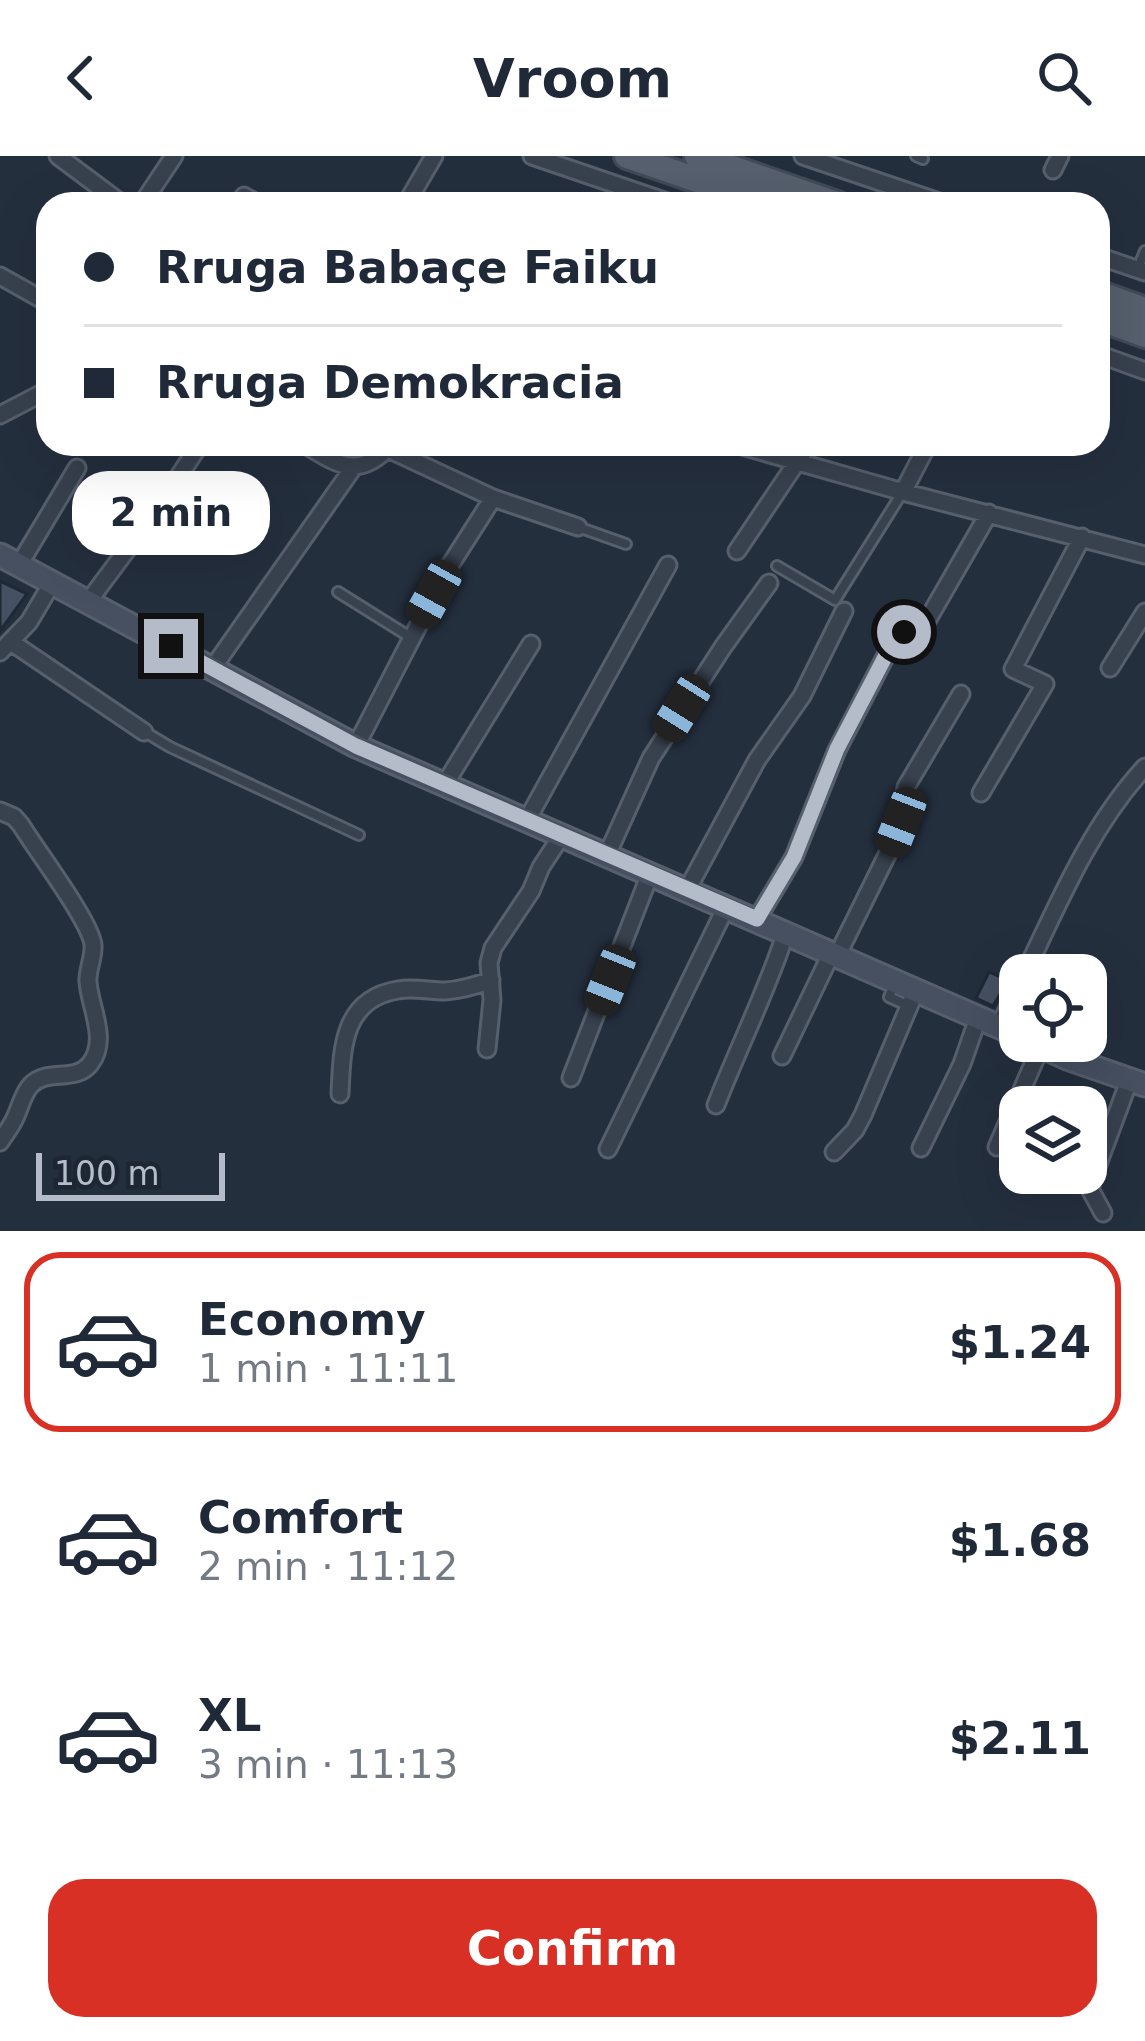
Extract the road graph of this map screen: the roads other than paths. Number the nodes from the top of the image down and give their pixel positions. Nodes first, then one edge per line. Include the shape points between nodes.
1 (58, 156) edge
2 (174, 156) edge
3 (434, 156) edge
4 (532, 156) edge
5 (627, 156) edge
6 (698, 156) edge
7 (803, 156) edge
8 (840, 162) edge
9 (106, 192) edge
10 (150, 192) edge
11 (413, 192) edge
12 (638, 192) edge
13 (731, 192) edge
14 (803, 192) edge
15 (915, 192) edge
16 (1145, 251) edge
17 (1110, 260) edge
18 (1141, 271) edge
19 (0, 276) edge
20 (36, 296) edge
21 (1110, 297) edge
22 (1145, 310) edge
23 (1110, 322) edge
24 (1145, 335) edge
25 (1110, 358) edge
26 (1145, 370) edge
27 (36, 396) edge
28 (0, 415) edge
29 (192, 456) edge
30 (327, 456) edge
31 (379, 456) edge
32 (408, 456) edge
33 (776, 456) edge
34 (801, 456) edge
35 (922, 456) edge
36 (797, 462) junction
37 (77, 468) dead end
38 (353, 468) junction
39 (903, 492) junction
40 (493, 498) junction
41 (989, 513) junction
42 (578, 527) joint
43 (1082, 537) junction
44 (626, 544) dead end
45 (737, 551) dead end
46 (1145, 555) edge
47 (9, 560) edge
48 (668, 565) dead end
49 (777, 566) dead end
50 (769, 583) dead end
51 (52, 584) junction
52 (338, 592) dead end
53 (88, 602) junction
54 (844, 611) dead end
55 (1145, 612) edge
56 (410, 638) junction
57 (531, 644) dead end
58 (5, 647) edge
59 (1110, 668) dead end
60 (212, 669) junction
61 (961, 694) dead end
62 (144, 732) joint
63 (356, 746) junction
64 (1145, 767) edge
65 (446, 784) junction
66 (981, 793) dead end
67 (0, 811) edge
68 (527, 820) junction
69 (562, 835) junction
70 (359, 836) dead end
71 (607, 855) junction
72 (650, 874) junction
73 (687, 890) junction
74 (726, 907) junction
75 (757, 919) junction
76 (786, 932) junction
77 (835, 953) junction
78 (1034, 954) edge
79 (490, 980) junction
80 (907, 992) junction
81 (999, 1028) edge
82 (999, 1043) edge
83 (487, 1048) dead end
84 (782, 1055) dead end
85 (1010, 1062) edge
86 (1084, 1062) edge
87 (571, 1078) dead end
88 (1137, 1083) edge
89 (340, 1094) dead end
90 (716, 1105) dead end
91 (0, 1142) edge
92 (997, 1147) dead end
93 (921, 1148) dead end
94 (608, 1149) dead end
95 (834, 1152) dead end
96 (1103, 1214) dead end

1 - 9 street
2 - 10 street
3 - 11 street
4 - 12 street
5 - 13 main road
6 - 14 main road
7 - 8 street
8 - 15 street
16 - 18 lane
17 - 18 street
19 - 20 street
21 - 22 main road
23 - 24 main road
25 - 26 street
27 - 28 street
29 - 53 street
30 - 38 street
31 - 38 street
32 - 40 street
33 - 36 street
34 - 36 street
35 - 39 street
36 - 39 street
36 - 45 street
37 - 47 street
38 - 60 street
39 - 41 street
39 - 49 lane via 835,600
40 - 42 street
40 - 56 street
41 - 43 street
41 - 75 street via 924,626 896,636
42 - 44 lane
43 - 46 street
43 - 66 street via 1012,669 1045,684
47 - 51 main road
48 - 68 street
50 - 71 street via 651,758
51 - 53 main road
51 - 58 street
52 - 56 lane
53 - 60 main road
54 - 73 street
55 - 59 street
56 - 63 street
57 - 65 street
58 - 62 street
60 - 63 main road
61 - 77 street via 906,787 889,853
62 - 70 lane
63 - 65 main road
64 - 78 street via 1083,857
65 - 68 main road
67 - 91 street via 21,825 88,929 98,1031 90,1064 82,1073 33,1082
68 - 69 main road
69 - 71 main road
69 - 79 street via 493,948
71 - 72 main road
72 - 73 main road
72 - 87 street
73 - 74 main road
74 - 75 main road
74 - 94 street
75 - 76 main road
76 - 77 main road
76 - 90 street
77 - 80 main road
77 - 84 street
79 - 83 street
79 - 89 street via 450,991 401,988 365,1004 345,1034
80 - 81 main road
80 - 95 street via 863,1115
82 - 93 street via 962,1064
85 - 92 street
86 - 88 main road
88 - 96 street via 1091,1183

